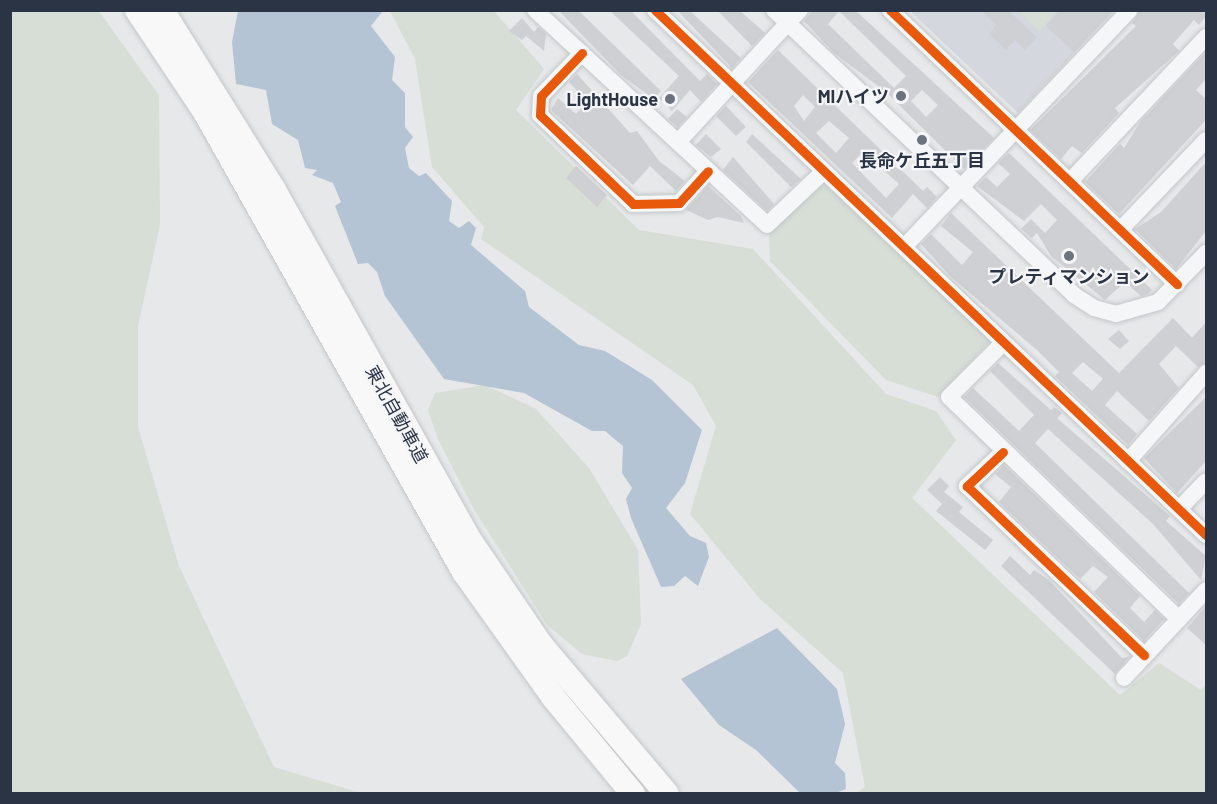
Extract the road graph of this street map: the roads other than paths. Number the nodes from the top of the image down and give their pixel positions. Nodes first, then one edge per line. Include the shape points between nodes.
1 (137, 10) edge
2 (162, 10) edge
3 (535, 10) edge
4 (655, 10) edge
5 (774, 10) edge
6 (800, 10) edge
7 (890, 10) edge
8 (1130, 10) edge
9 (788, 24) junction
10 (1206, 37) edge
11 (582, 54) junction
12 (733, 84) junction
13 (1014, 133) junction
14 (1206, 140) edge
15 (678, 142) junction
16 (708, 171) junction
17 (823, 172) junction
18 (1071, 180) junction
19 (958, 187) junction
20 (1121, 229) junction
21 (904, 247) junction
22 (1206, 253) edge
23 (1177, 284) junction
24 (1003, 344) junction
25 (1206, 373) edge
26 (1003, 452) junction
27 (1128, 461) junction
28 (1206, 481) edge
29 (1180, 508) junction
30 (1206, 535) edge
31 (1206, 590) edge
32 (1179, 619) junction
33 (1144, 655) junction
34 (1124, 678) dead end
35 (633, 794) edge
36 (668, 794) edge

1 - 35 highway, 東北自動車道 via 205,112 464,572 553,697
2 - 36 highway, 東北自動車道 via 262,171 471,542 541,645
3 - 11 street
4 - 12 street
5 - 9 street
6 - 9 street
7 - 13 street
8 - 13 street
9 - 12 street
9 - 19 street
10 - 18 street
11 - 15 street
11 - 16 street via 541,96 540,115 633,204 679,203
12 - 15 street
12 - 17 street
13 - 18 street
13 - 19 street
14 - 20 street
15 - 16 street
16 - 17 street via 767,225
17 - 21 street
18 - 20 street
19 - 21 street
19 - 23 street via 1094,308 1116,314 1137,311 1158,302
20 - 23 street
21 - 24 street
22 - 23 street
24 - 26 street via 949,397
24 - 27 street
25 - 27 street
26 - 32 street
26 - 33 street via 967,486
27 - 29 street
28 - 29 street
29 - 30 street
31 - 32 street
32 - 33 street
33 - 34 street

